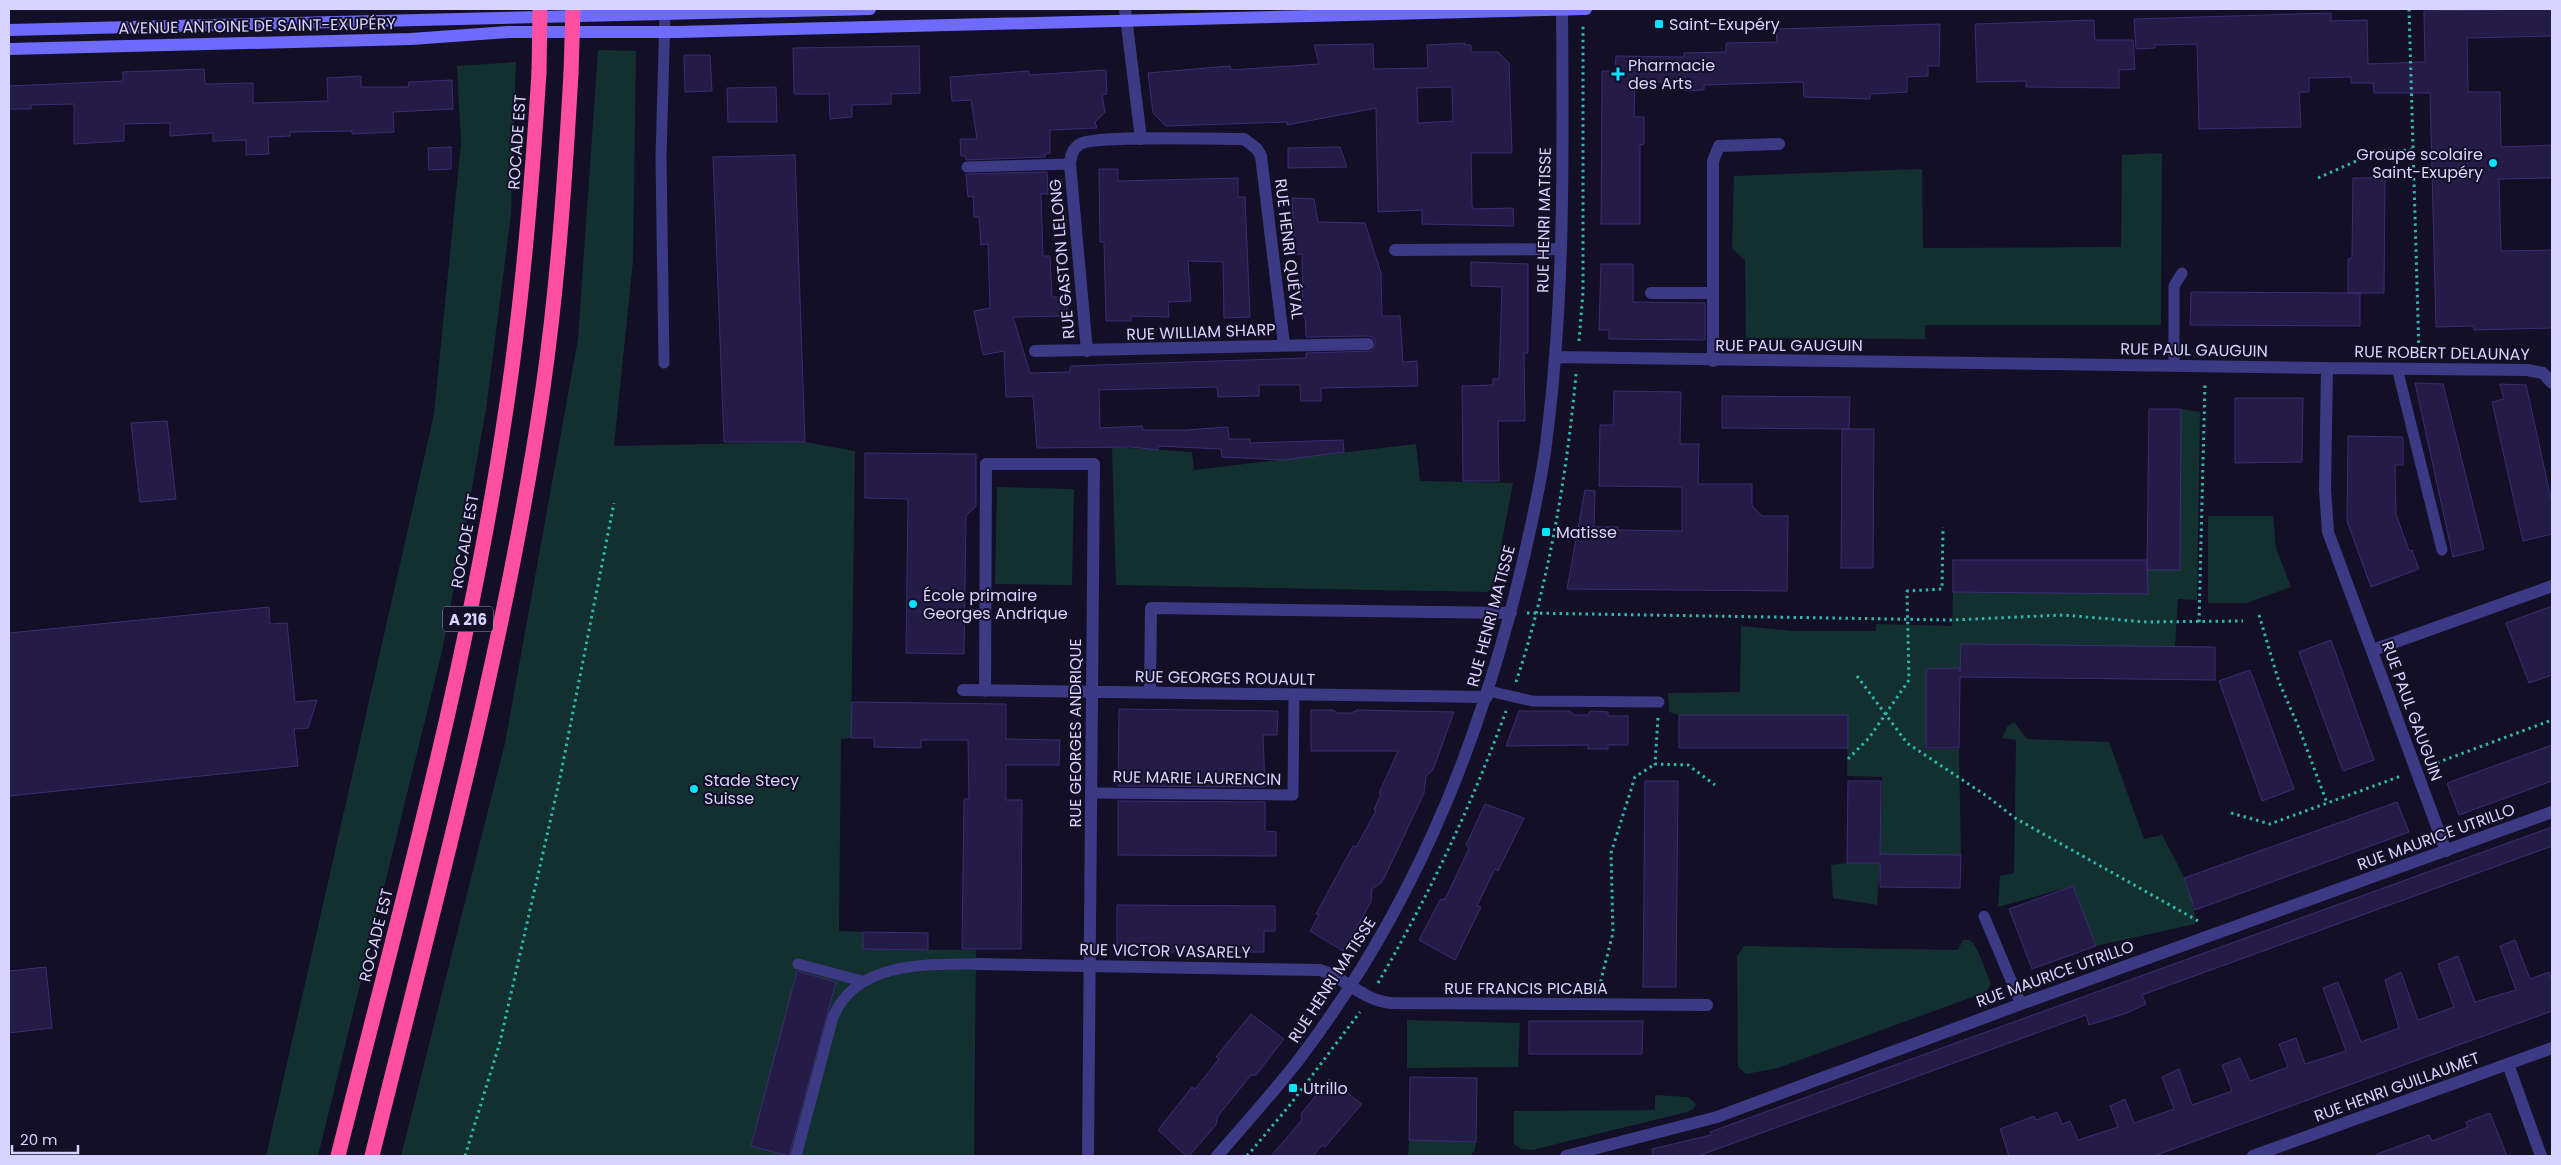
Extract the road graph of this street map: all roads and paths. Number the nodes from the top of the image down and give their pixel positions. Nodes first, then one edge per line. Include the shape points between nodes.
1 (540, 9) edge
2 (573, 9) edge
3 (870, 9) edge
4 (1562, 9) edge
5 (1586, 9) edge
6 (2409, 9) edge
7 (1382, 11) edge
8 (665, 14) junction
9 (1126, 15) edge
10 (9, 30) edge
11 (664, 31) junction
12 (9, 48) edge
13 (1141, 139) junction
14 (1779, 144) dead end
15 (2413, 150) junction
16 (1070, 164) junction
17 (967, 167) dead end
18 (2318, 178) dead end
19 (1561, 249) junction
20 (1395, 250) dead end
21 (2182, 273) dead end
22 (1651, 293) dead end
23 (1713, 293) junction
24 (1368, 344) dead end
25 (1284, 345) junction
26 (1035, 351) dead end
27 (1088, 352) junction
28 (1556, 357) junction
29 (1713, 361) junction
30 (664, 363) dead end
31 (2174, 366) junction
32 (2205, 367) junction
33 (2327, 368) junction
34 (2397, 368) junction
35 (2420, 368) junction
36 (2552, 383) edge
37 (614, 503) dead end
38 (1943, 527) dead end
39 (2442, 550) dead end
40 (2552, 586) edge
41 (1511, 612) junction
42 (2259, 615) dead end
43 (1908, 620) junction
44 (2243, 621) dead end
45 (2199, 622) junction
46 (2373, 650) junction
47 (1858, 676) dead end
48 (963, 690) dead end
49 (985, 691) junction
50 (1091, 692) junction
51 (1150, 693) junction
52 (1488, 694) junction
53 (1294, 695) junction
54 (1658, 702) joint
55 (1886, 714) junction
56 (2552, 720) edge
57 (1848, 759) dead end
58 (1655, 764) junction
59 (2416, 770) junction
60 (1715, 785) dead end
61 (1091, 793) junction
62 (2327, 803) junction
63 (2552, 812) edge
64 (2231, 813) dead end
65 (2446, 851) junction
66 (1984, 916) dead end
67 (2214, 935) junction
68 (798, 964) dead end
69 (976, 964) joint
70 (1090, 967) junction
71 (862, 981) junction
72 (1350, 986) junction
73 (1595, 1004) junction
74 (2021, 1004) junction
75 (1706, 1005) dead end
76 (2552, 1048) edge
77 (2508, 1064) junction
78 (2262, 1155) edge
79 (338, 1156) edge
80 (372, 1156) edge
81 (465, 1156) edge
82 (796, 1156) edge
83 (1088, 1156) edge
84 (1217, 1156) edge
85 (1566, 1156) edge
86 (2541, 1156) edge

1 - 79 highway, ROCADE EST / A 216, bridge via 531,191 519,313 485,532 420,833
2 - 80 highway, A 216, bridge via 563,208 542,394 521,518 497,644 463,792
3 - 8 main road, AVENUE ANTOINE DE SAINT-EXUPÉRY
4 - 5 main road, AVENUE ANTOINE DE SAINT-EXUPÉRY
4 - 7 main road, AVENUE ANTOINE DE SAINT-EXUPÉRY
4 - 19 street, RUE HENRI MATISSE
6 - 15 path
7 - 9 main road, AVENUE ANTOINE DE SAINT-EXUPÉRY
8 - 10 main road, AVENUE ANTOINE DE SAINT-EXUPÉRY
8 - 11 lane
9 - 11 main road, AVENUE ANTOINE DE SAINT-EXUPÉRY
9 - 13 street
11 - 12 main road, AVENUE ANTOINE DE SAINT-EXUPÉRY via 508,32 411,39
11 - 30 lane via 661,158
13 - 16 street via 1082,143 1074,149
13 - 25 street, RUE HENRI QUÉVAL via 1244,139 1258,148
14 - 23 street via 1720,146 1713,160
15 - 18 path via 2379,151
15 - 35 path
16 - 17 lane
16 - 27 street, RUE GASTON LELONG
19 - 20 street
19 - 28 street, RUE HENRI MATISSE
21 - 31 lane via 2174,286
22 - 23 street
23 - 29 street
24 - 25 street, RUE WILLIAM SHARP
25 - 27 street, RUE WILLIAM SHARP
26 - 27 street, RUE WILLIAM SHARP
28 - 29 street, RUE PAUL GAUGUIN
28 - 41 street, RUE HENRI MATISSE via 1541,476
29 - 31 street, RUE PAUL GAUGUIN
31 - 32 street, RUE PAUL GAUGUIN
32 - 33 street, RUE PAUL GAUGUIN
32 - 45 path
33 - 34 street, RUE ROBERT DELAUNAY
33 - 46 street, RUE PAUL GAUGUIN via 2327,524
34 - 35 street, RUE ROBERT DELAUNAY
34 - 39 lane
35 - 36 street, RUE ROBERT DELAUNAY via 2527,370 2543,373
37 - 81 path via 560,778 500,1042
38 - 43 path via 1942,589 1907,591
40 - 46 street
41 - 43 path
41 - 51 street via 1151,608
41 - 52 street, RUE HENRI MATISSE
42 - 62 path via 2279,682
43 - 45 path via 2085,615 2126,621
43 - 55 path via 1909,680
44 - 45 path
46 - 59 street, RUE PAUL GAUGUIN
47 - 55 path
48 - 49 street, RUE GEORGES ROUAULT
49 - 50 street, RUE GEORGES ROUAULT
49 - 50 street, RUE GEORGES ANDRIQUE via 986,464 1094,464
50 - 51 street, RUE GEORGES ROUAULT
50 - 61 street, RUE GEORGES ANDRIQUE
51 - 53 street, RUE GEORGES ROUAULT
52 - 53 street, RUE GEORGES ROUAULT
52 - 54 lane via 1532,701
52 - 72 street, RUE HENRI MATISSE via 1459,773 1413,876
53 - 61 lane, RUE MARIE LAURENCIN via 1293,795
54 - 58 path
55 - 57 path
55 - 67 path via 1907,743 2014,818 2195,917
56 - 59 path
58 - 60 path via 1688,765
58 - 73 path via 1635,777 1611,853 1612,933
59 - 62 path
59 - 65 street, RUE PAUL GAUGUIN
61 - 70 street, RUE GEORGES ANDRIQUE
62 - 64 path via 2270,824
63 - 65 street, RUE MAURICE UTRILLO
65 - 67 street, RUE MAURICE UTRILLO
66 - 74 lane
67 - 74 street, RUE MAURICE UTRILLO
68 - 71 lane
69 - 70 street, RUE VICTOR VASARELY
69 - 71 lane via 904,968
70 - 72 street, RUE VICTOR VASARELY via 1310,969 1329,972
70 - 83 street, RUE GEORGES ANDRIQUE
71 - 82 lane via 844,996 833,1017
72 - 73 street, RUE FRANCIS PICABIA via 1384,1003
72 - 84 street, RUE HENRI MATISSE via 1299,1060
73 - 75 street, RUE FRANCIS PICABIA
74 - 85 street, RUE MAURICE UTRILLO via 1717,1117
76 - 77 street, RUE HENRI GUILLAUMET
77 - 78 street, RUE HENRI GUILLAUMET
77 - 86 street

